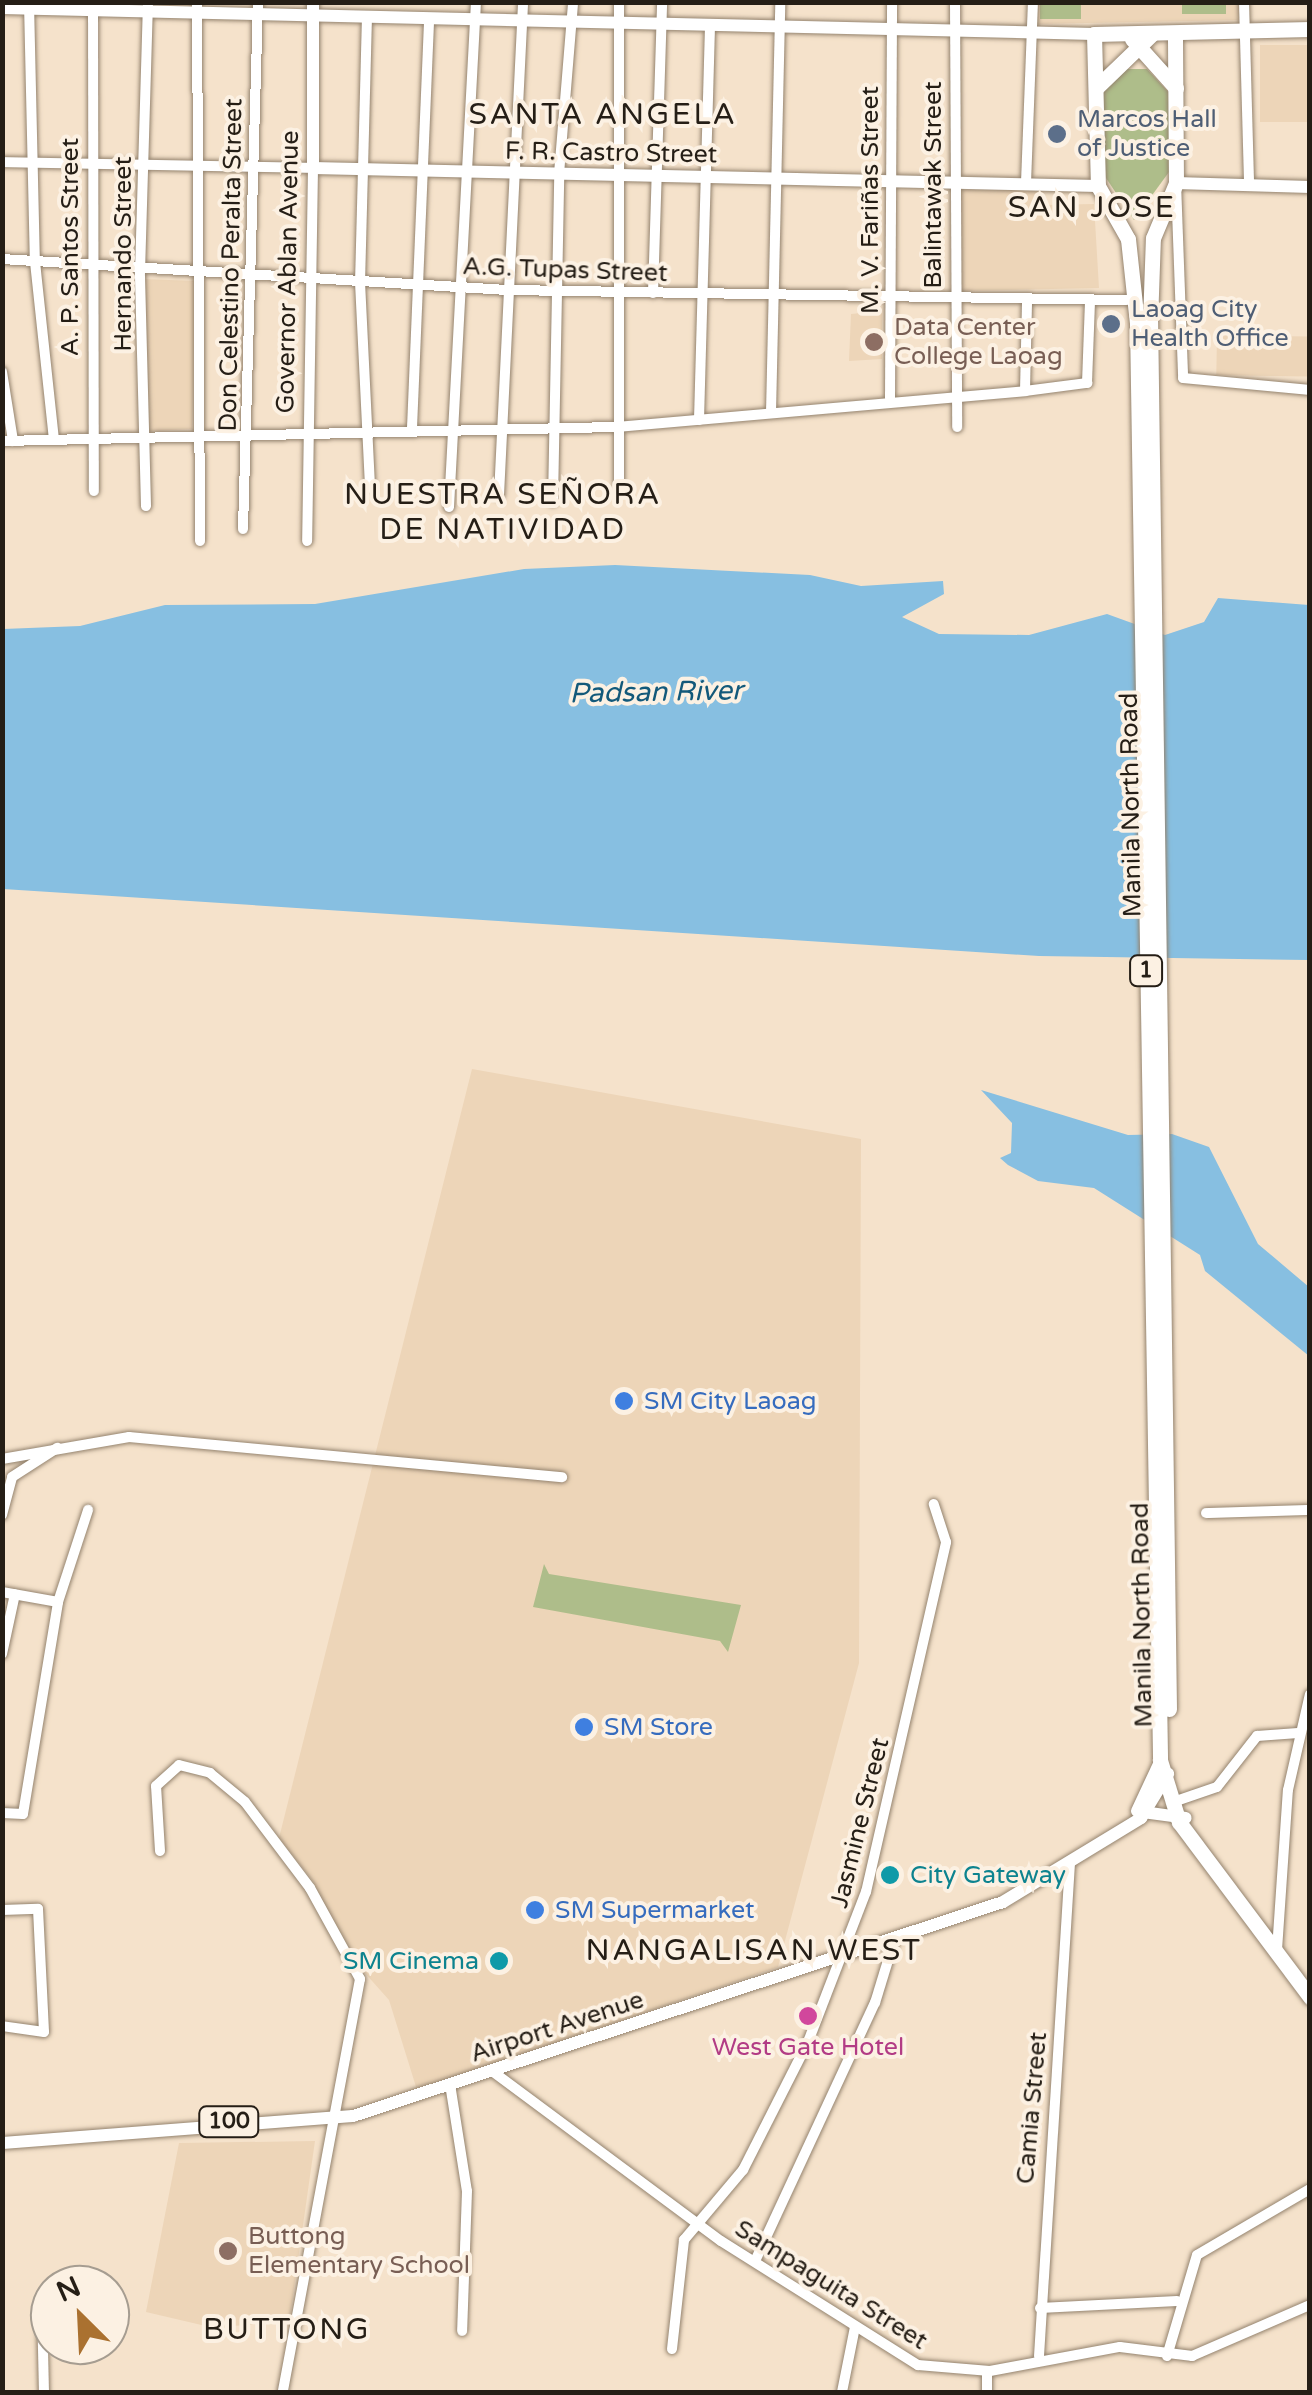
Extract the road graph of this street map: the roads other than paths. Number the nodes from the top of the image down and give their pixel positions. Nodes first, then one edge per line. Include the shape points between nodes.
1 (476, 2) edge
2 (523, 2) edge
3 (573, 2) edge
4 (619, 2) edge
5 (662, 2) edge
6 (780, 2) edge
7 (892, 2) edge
8 (956, 2) edge
9 (1033, 2) edge
10 (1244, 2) edge
11 (29, 5) edge
12 (94, 6) edge
13 (149, 6) edge
14 (197, 6) edge
15 (2, 8) edge
16 (258, 8) edge
17 (312, 8) edge
18 (394, 10) edge
19 (367, 16) junction
20 (429, 18) junction
21 (472, 20) junction
22 (522, 21) junction
23 (571, 24) junction
24 (619, 26) junction
25 (659, 27) junction
26 (710, 28) junction
27 (1310, 30) edge
28 (780, 31) junction
29 (1245, 31) junction
30 (890, 32) junction
31 (954, 32) junction
32 (1174, 33) junction
33 (1034, 34) junction
34 (1094, 34) junction
35 (1131, 39) junction
36 (1096, 88) junction
37 (1176, 88) junction
38 (2, 162) edge
39 (31, 162) junction
40 (88, 162) junction
41 (142, 165) junction
42 (199, 166) junction
43 (252, 167) junction
44 (313, 168) junction
45 (360, 168) junction
46 (422, 170) junction
47 (463, 171) junction
48 (514, 173) junction
49 (559, 174) junction
50 (619, 176) junction
51 (657, 176) junction
52 (705, 178) junction
53 (777, 178) junction
54 (890, 180) junction
55 (952, 181) junction
56 (1026, 183) junction
57 (1176, 183) junction
58 (1248, 185) junction
59 (1098, 186) junction
60 (1310, 187) edge
61 (2, 259) edge
62 (35, 262) junction
63 (88, 266) junction
64 (140, 272) junction
65 (198, 276) junction
66 (252, 279) junction
67 (312, 281) junction
68 (360, 282) junction
69 (417, 284) junction
70 (455, 286) junction
71 (508, 290) junction
72 (555, 290) junction
73 (617, 293) junction
74 (653, 294) junction
75 (702, 295) junction
76 (774, 298) junction
77 (952, 300) junction
78 (1127, 300) dead end
79 (1153, 300) dead end
80 (1175, 300) junction
81 (890, 301) junction
82 (1028, 301) junction
83 (1090, 301) junction
84 (2, 372) edge
85 (1310, 390) edge
86 (1025, 391) junction
87 (955, 393) junction
88 (1144, 394) junction
89 (890, 398) junction
90 (770, 413) junction
91 (699, 420) junction
92 (616, 427) junction
93 (412, 428) junction
94 (447, 428) junction
95 (957, 428) dead end
96 (308, 429) junction
97 (367, 429) junction
98 (502, 429) junction
99 (552, 429) junction
100 (247, 432) junction
101 (197, 434) junction
102 (146, 436) junction
103 (94, 438) junction
104 (54, 439) junction
105 (8, 441) edge
106 (370, 488) dead end
107 (619, 489) dead end
108 (94, 491) dead end
109 (498, 495) dead end
110 (554, 502) dead end
111 (146, 506) dead end
112 (449, 506) dead end
113 (243, 529) dead end
114 (200, 541) dead end
115 (308, 541) dead end
116 (66, 1442) junction
117 (2, 1459) edge
118 (562, 1477) dead end
119 (934, 1504) dead end
120 (88, 1510) dead end
121 (1310, 1510) edge
122 (1206, 1513) dead end
123 (2, 1515) edge
124 (8, 1593) edge
125 (58, 1602) junction
126 (2, 1654) edge
127 (1310, 1694) edge
128 (1298, 1733) junction
129 (1164, 1772) junction
130 (2, 1813) edge
131 (1141, 1814) junction
132 (1181, 1817) junction
133 (1097, 1846) junction
134 (160, 1851) dead end
135 (1070, 1864) junction
136 (2, 1910) edge
137 (894, 1941) junction
138 (845, 1956) junction
139 (1278, 1956) junction
140 (1309, 1995) edge
141 (2, 2026) edge
142 (492, 2072) junction
143 (450, 2084) junction
144 (331, 2121) junction
145 (2, 2143) edge
146 (1310, 2189) edge
147 (695, 2220) junction
148 (755, 2261) junction
149 (1177, 2300) junction
150 (1310, 2305) edge
151 (1040, 2308) junction
152 (855, 2327) junction
153 (462, 2331) dead end
154 (672, 2349) dead end
155 (1039, 2356) junction
156 (1167, 2356) junction
157 (43, 2365) edge
158 (987, 2371) junction
159 (44, 2392) edge
160 (283, 2392) edge
161 (842, 2392) edge
162 (987, 2392) edge

1 - 21 street
2 - 22 street
3 - 23 street
4 - 24 street
5 - 25 street
6 - 28 street
7 - 30 street, M. V. Fariñas Street
8 - 31 street, Balintawak Street
9 - 33 street
10 - 29 street
11 - 12 main road
11 - 15 main road
11 - 39 street
12 - 13 main road
12 - 40 street, A. P. Santos Street
13 - 14 main road
13 - 41 street, Hernando Street
14 - 16 main road
14 - 42 street
16 - 17 main road
16 - 43 street, Don Celestino Peralta Street
17 - 19 main road
17 - 44 main road, Governor Ablan Avenue
18 - 19 main road
18 - 20 main road
19 - 45 street
20 - 21 main road
20 - 46 street
21 - 22 main road
21 - 47 street
22 - 23 main road
22 - 48 street
23 - 24 main road
23 - 49 street
24 - 25 main road
24 - 50 street
25 - 26 main road
25 - 51 street
26 - 28 main road
26 - 52 street
27 - 29 highway
28 - 30 main road
28 - 53 street
29 - 32 highway
29 - 58 street
30 - 31 main road
30 - 54 street, M. V. Fariñas Street
31 - 33 main road
31 - 55 street, Balintawak Street
32 - 35 highway
32 - 37 highway, Manila North Road / 1
33 - 34 main road
33 - 56 street
34 - 35 highway
34 - 36 highway, Manila North Road / 1
35 - 36 highway
35 - 37 highway
36 - 59 highway, Manila North Road / 1
37 - 57 highway, Manila North Road / 1
38 - 39 street, F. R. Castro Street
39 - 40 street, F. R. Castro Street
39 - 62 street
40 - 41 street, F. R. Castro Street
40 - 63 street, A. P. Santos Street
41 - 42 street, F. R. Castro Street
41 - 64 street, Hernando Street
42 - 43 street, F. R. Castro Street
42 - 65 street
43 - 44 street, F. R. Castro Street
43 - 66 street, Don Celestino Peralta Street
44 - 45 main road, F. R. Castro Street
44 - 67 street, Governor Ablan Avenue
45 - 46 main road, F. R. Castro Street
45 - 68 street
46 - 47 main road, F. R. Castro Street
46 - 69 street
47 - 48 main road, F. R. Castro Street
47 - 70 street
48 - 49 main road, F. R. Castro Street
48 - 71 street
49 - 50 main road, F. R. Castro Street
49 - 72 street
50 - 51 main road, F. R. Castro Street
50 - 73 street
51 - 52 main road, F. R. Castro Street
51 - 74 street
52 - 53 main road, F. R. Castro Street
52 - 75 street
53 - 54 main road, F. R. Castro Street
53 - 76 street
54 - 55 main road, F. R. Castro Street
54 - 81 street, M. V. Fariñas Street
55 - 56 main road, F. R. Castro Street
55 - 77 street, Balintawak Street
56 - 59 main road, F. R. Castro Street
57 - 58 main road
57 - 80 street via 1183,202
57 - 88 highway, Manila North Road / 1 via 1152,247
58 - 60 main road
59 - 88 highway, Manila North Road / 1 via 1132,253
61 - 62 street, A.G. Tupas Street
62 - 63 street, A.G. Tupas Street
62 - 104 street
63 - 64 street, A.G. Tupas Street
63 - 103 street, A. P. Santos Street
64 - 65 street, A.G. Tupas Street
64 - 102 street, Hernando Street
65 - 66 street, A.G. Tupas Street
65 - 101 street
66 - 67 street, A.G. Tupas Street
66 - 100 street, Don Celestino Peralta Street
67 - 68 street, A.G. Tupas Street
67 - 96 street, Governor Ablan Avenue
68 - 69 street, A.G. Tupas Street
68 - 97 street
69 - 70 street, A.G. Tupas Street
69 - 93 street
70 - 71 street, A.G. Tupas Street
70 - 94 street
71 - 72 street, A.G. Tupas Street
71 - 98 street
72 - 73 street, A.G. Tupas Street
72 - 99 street
73 - 74 street, A.G. Tupas Street
73 - 92 street
74 - 75 street, A.G. Tupas Street
75 - 76 street, A.G. Tupas Street
75 - 91 street
76 - 81 street, A.G. Tupas Street
76 - 90 street
77 - 81 street, A.G. Tupas Street
77 - 82 street, A.G. Tupas Street
77 - 87 street, Balintawak Street
78 - 83 street, A.G. Tupas Street
79 - 80 street
80 - 85 street via 1175,360 1186,382
81 - 89 street, M. V. Fariñas Street
82 - 83 street, A.G. Tupas Street
82 - 86 street
83 - 86 street via 1087,383
84 - 105 street
86 - 87 street
87 - 89 street
87 - 95 street, Balintawak Street
88 - 129 highway, Manila North Road / 1
89 - 90 street
90 - 91 street
91 - 92 street
92 - 99 street
92 - 107 street
93 - 94 street
93 - 97 street
94 - 98 street
94 - 112 street
96 - 97 street
96 - 100 street
96 - 115 street, Governor Ablan Avenue
97 - 106 street
98 - 99 street
98 - 109 street
99 - 110 street
100 - 101 street
100 - 113 street, Don Celestino Peralta Street
101 - 102 street
101 - 114 street
102 - 103 street
102 - 111 street, Hernando Street
103 - 104 street
103 - 108 street, A. P. Santos Street
104 - 105 street
116 - 117 street
116 - 118 street via 128,1436
116 - 123 street via 12,1476
119 - 138 street, Jasmine Street via 946,1542
120 - 125 street
121 - 122 street
124 - 125 street
124 - 126 street
125 - 130 street via 23,1814
127 - 128 street
128 - 132 street via 1257,1736
128 - 139 street
129 - 131 main road, Airport Avenue / 100
129 - 131 main road, Airport Avenue / 100
129 - 132 highway, Manila North Road
131 - 132 main road
131 - 133 main road, Airport Avenue / 100
131 - 133 main road, Airport Avenue / 100
132 - 139 highway, Manila North Road
133 - 135 main road, Airport Avenue / 100
134 - 144 street via 156,1786 173,1767 196,1766 245,1802 310,1888 360,1980
135 - 137 main road, Airport Avenue / 100 via 1003,1902
135 - 151 street, Camia Street
136 - 141 street via 38,1909 44,2032
137 - 138 main road, Airport Avenue / 100
137 - 148 street via 875,2003
138 - 142 main road, Airport Avenue / 100
138 - 147 street, Jasmine Street via 743,2170
139 - 140 highway, Manila North Road
142 - 143 main road, Airport Avenue / 100
142 - 147 street, Sampaguita Street
143 - 144 main road, Airport Avenue / 100
143 - 153 street via 467,2191
144 - 145 main road, Airport Avenue / 100 via 170,2124
144 - 160 street
146 - 149 street via 1197,2255 1190,2290
147 - 148 street, Sampaguita Street
147 - 154 street, Jasmine Street via 673,2279
148 - 152 street, Sampaguita Street
149 - 151 street
149 - 156 street
150 - 156 street, Sampaguita Street via 1224,2346
151 - 155 street, Camia Street
152 - 158 street, Sampaguita Street via 918,2365
152 - 161 street
155 - 156 street, Sampaguita Street via 1120,2347
155 - 158 street, Sampaguita Street
157 - 159 street
158 - 162 street

